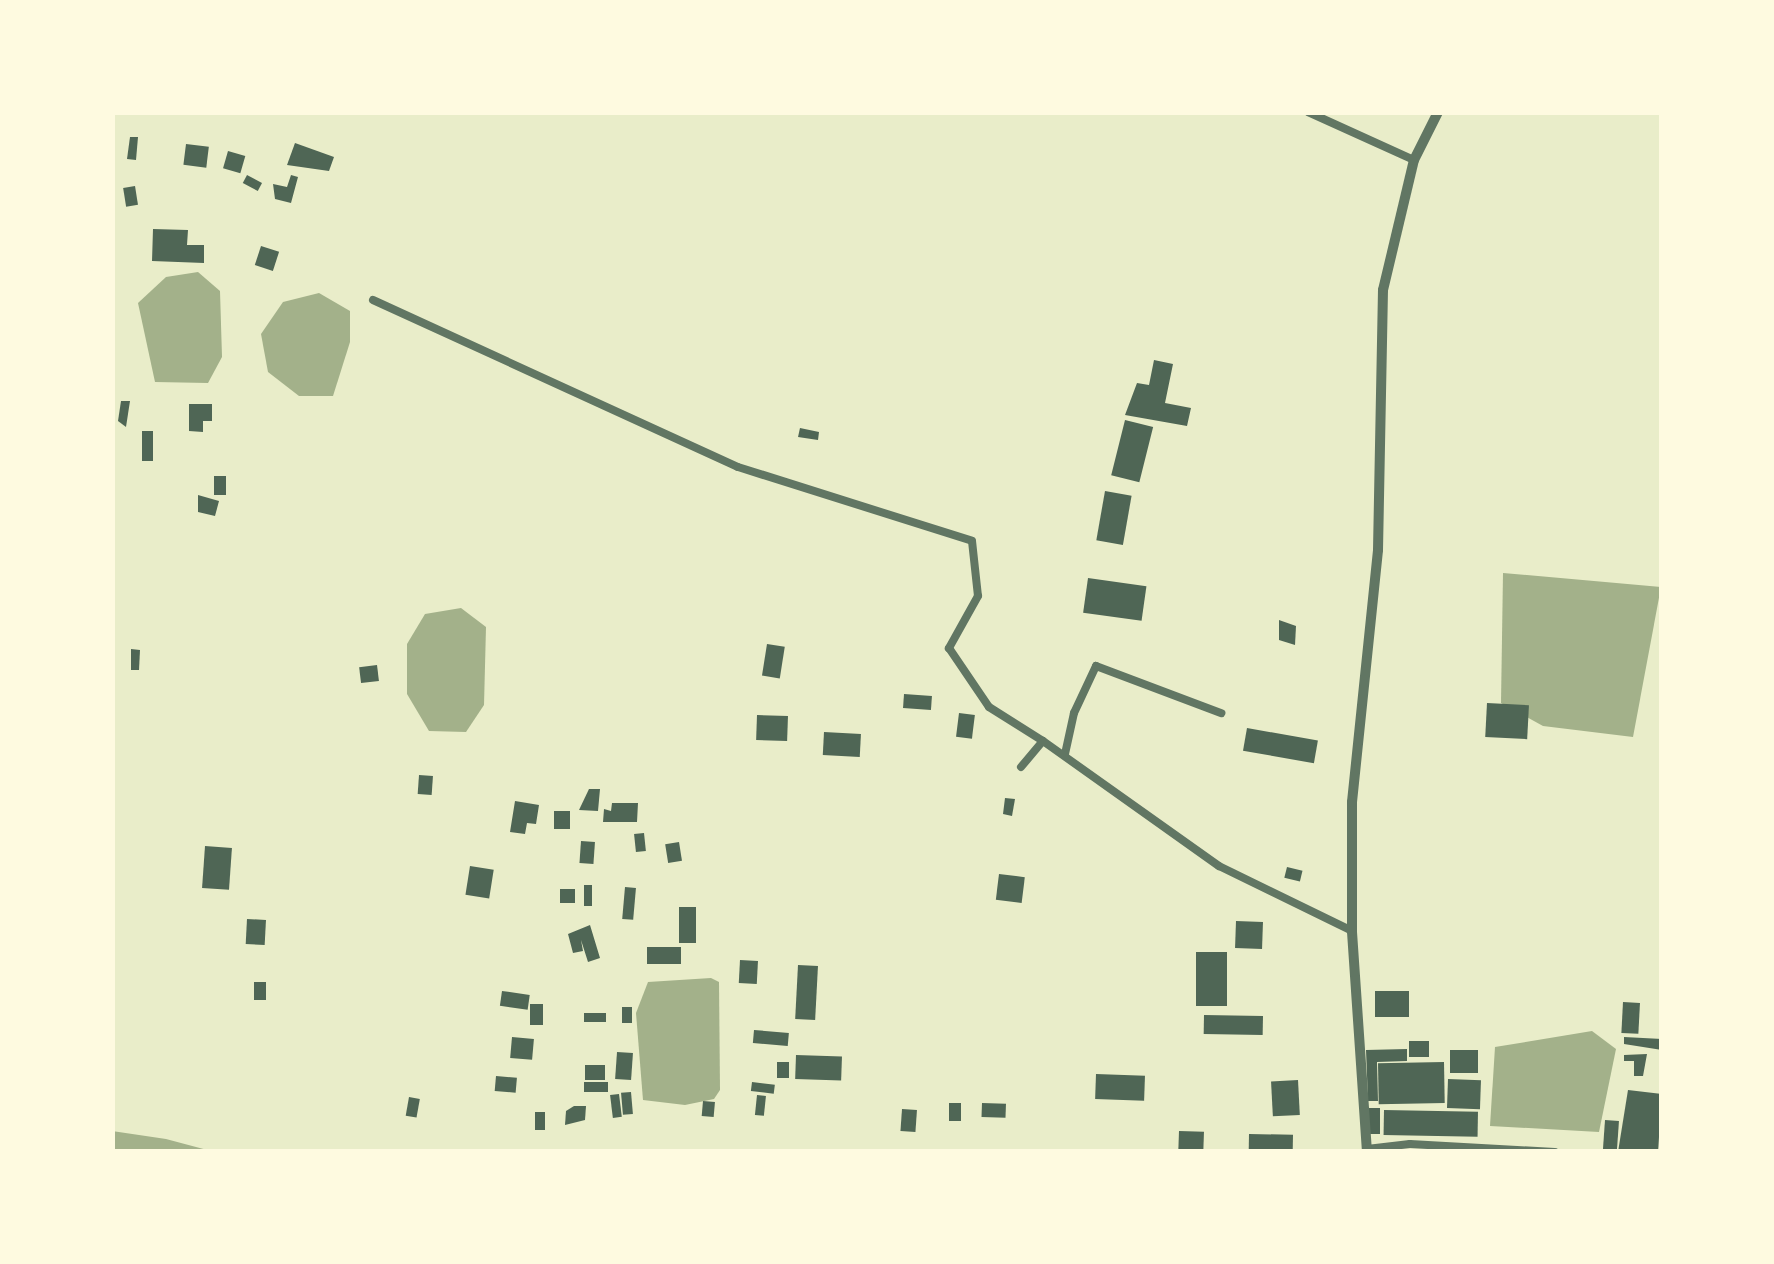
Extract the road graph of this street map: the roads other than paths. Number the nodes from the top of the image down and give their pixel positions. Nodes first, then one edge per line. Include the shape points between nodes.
1 (1308, 112) edge
2 (1438, 112) edge
3 (1414, 160) junction
4 (373, 300) dead end
5 (1221, 713) dead end
6 (1043, 741) junction
7 (1064, 754) junction
8 (1021, 767) dead end
9 (1352, 931) junction
10 (1367, 1150) edge
11 (1555, 1152) edge

1 - 3 street
2 - 3 street
3 - 9 street via 1383,290 1378,550 1352,802
4 - 6 street via 738,467 972,541 978,596 948,648 989,706
5 - 7 street via 1096,666
6 - 7 street
6 - 8 street
7 - 9 street via 1219,866
9 - 10 street
10 - 11 street via 1428,1144

